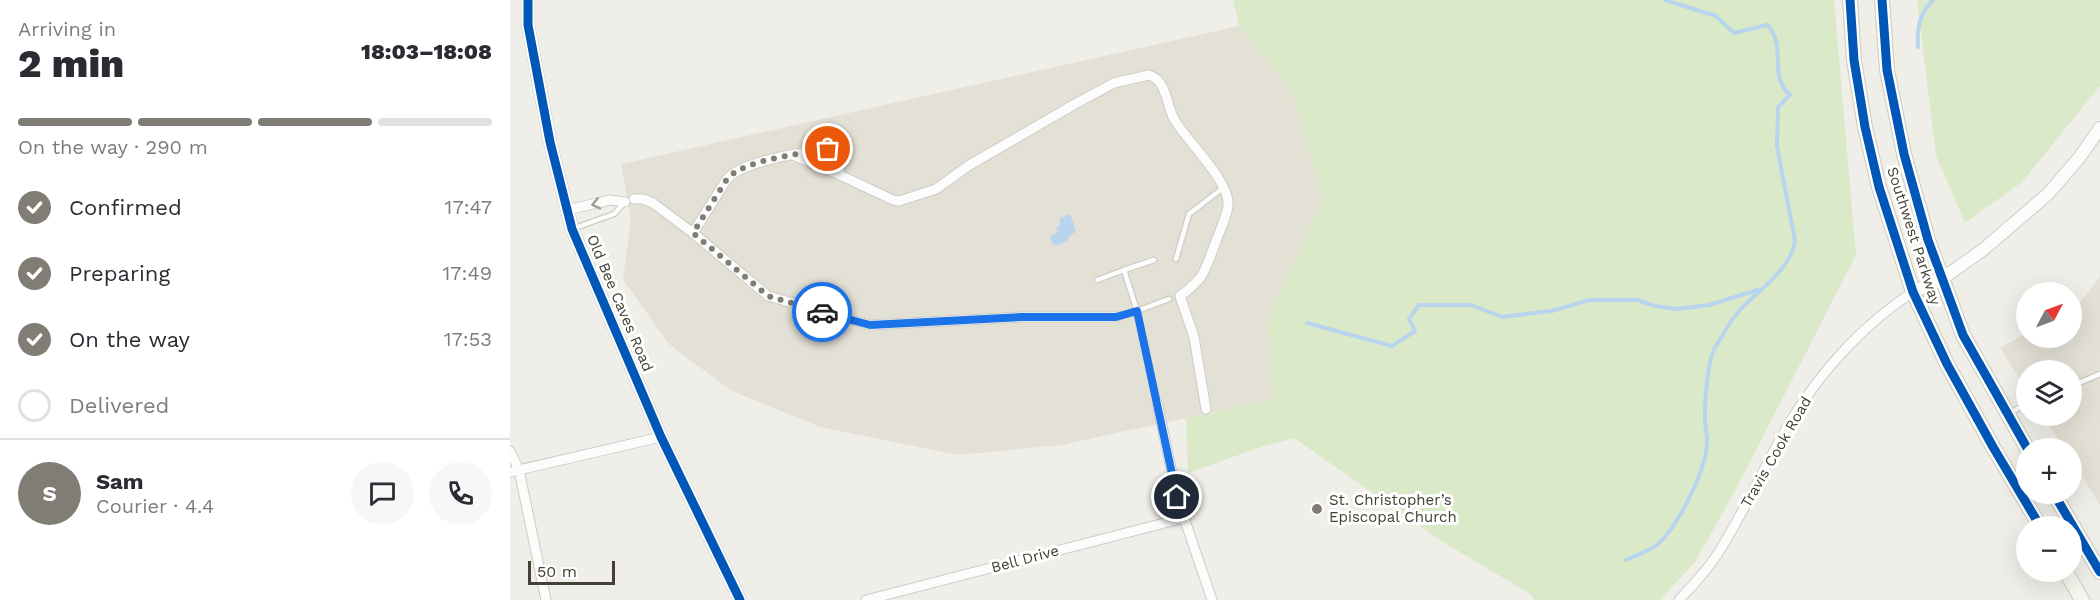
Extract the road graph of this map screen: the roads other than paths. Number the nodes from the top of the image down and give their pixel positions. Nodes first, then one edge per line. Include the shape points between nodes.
1 (528, 0) edge
2 (1850, 0) edge
3 (1882, 0) edge
4 (2100, 128) edge
5 (793, 155) junction
6 (840, 175) junction
7 (1223, 188) junction
8 (630, 200) junction
9 (567, 210) junction
10 (572, 229) junction
11 (693, 233) junction
12 (1176, 259) dead end
13 (1154, 260) dead end
14 (1124, 270) junction
15 (1943, 278) junction
16 (1097, 280) dead end
17 (1913, 292) junction
18 (1180, 296) junction
19 (1169, 299) joint
20 (1137, 311) junction
21 (1116, 317) joint
22 (2100, 374) edge
23 (2082, 382) edge
24 (1157, 402) joint
25 (1206, 409) dead end
26 (2016, 409) edge
27 (2007, 414) junction
28 (661, 437) junction
29 (2022, 438) edge
30 (510, 451) edge
31 (514, 471) edge
32 (2060, 504) edge
33 (2034, 516) edge
34 (1184, 518) junction
35 (2100, 572) edge
36 (2072, 582) edge
37 (546, 600) edge
38 (740, 600) edge
39 (866, 600) edge
40 (1212, 600) edge
41 (1679, 600) edge
42 (2082, 600) edge

1 - 9 street, Old Bee Caves Road via 530,37
2 - 17 main road, Southwest Parkway via 1854,60 1865,127 1879,187
3 - 15 main road, Southwest Parkway via 1887,70 1904,154
4 - 15 street via 2048,194
5 - 6 street
5 - 6 street via 832,150
5 - 11 street via 734,171
6 - 7 street via 893,200 928,193 1114,83 1149,75 1157,78 1174,118
7 - 12 lane via 1189,214
7 - 18 street via 1228,203 1202,278
8 -> 9 street via 610,200
8 - 10 lane via 614,214
8 - 11 street via 653,203
9 - 10 street, Old Bee Caves Road
10 - 28 street, Old Bee Caves Road
11 - 21 street via 768,296 870,325 1022,317
13 - 14 lane
14 - 16 lane
14 - 20 lane
15 - 17 street
15 - 27 main road, Southwest Parkway via 1963,335
17 - 33 main road, Southwest Parkway via 1947,364
17 - 41 street, Travis Cook Road via 1873,322 1814,387 1719,552
18 - 19 street
18 - 25 street via 1194,337
19 - 20 lane
20 - 21 lane
20 - 24 lane
22 - 23 lane
24 - 34 street
26 - 27 lane
27 - 29 main road, Southwest Parkway
28 - 31 street
28 - 38 street, Old Bee Caves Road
30 - 31 street
31 - 37 street
32 - 35 main road
34 - 39 street, Bell Drive
34 - 40 street
36 - 42 main road

